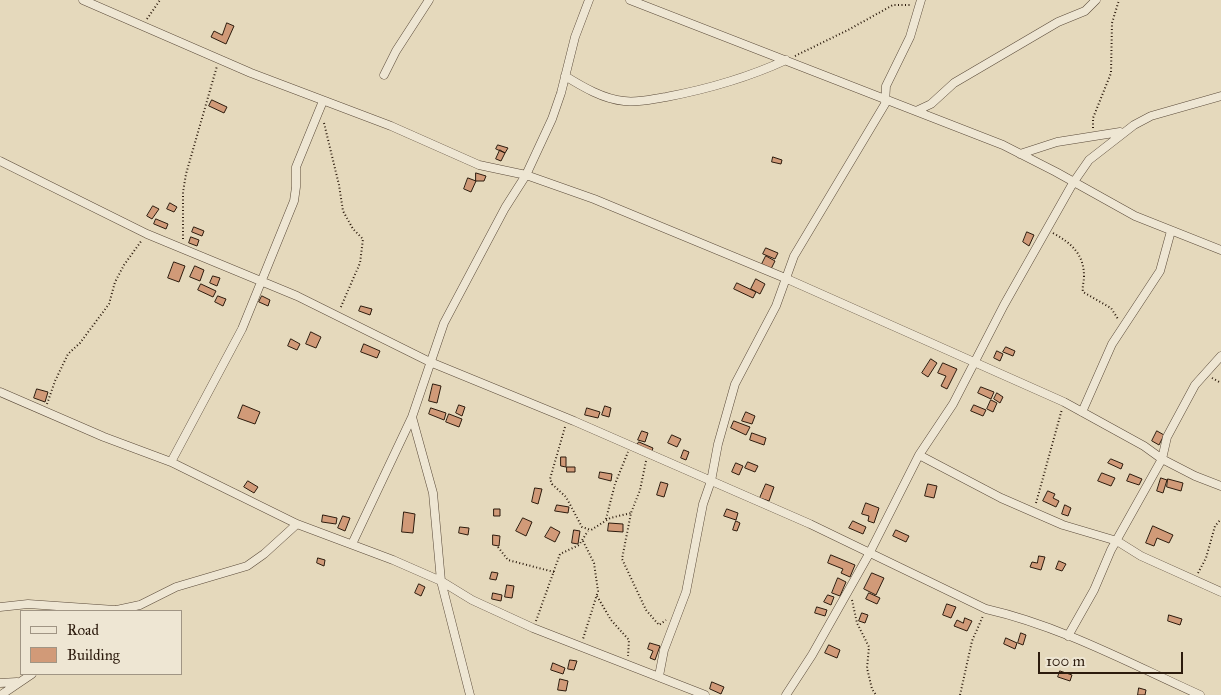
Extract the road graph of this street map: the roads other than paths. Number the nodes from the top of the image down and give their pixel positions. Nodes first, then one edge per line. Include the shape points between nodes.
1 (83, 0) edge
2 (429, 0) edge
3 (589, 0) edge
4 (630, 0) edge
5 (1096, 0) edge
6 (920, 3) edge
7 (786, 60) junction
8 (384, 75) dead end
9 (565, 76) junction
10 (1221, 96) edge
11 (886, 98) junction
12 (323, 101) junction
13 (916, 112) junction
14 (1125, 131) junction
15 (1020, 154) junction
16 (0, 161) edge
17 (526, 175) junction
18 (1074, 183) junction
19 (1171, 232) junction
20 (1221, 250) edge
21 (785, 278) junction
22 (260, 281) junction
23 (1221, 356) edge
24 (430, 362) junction
25 (974, 362) junction
26 (0, 392) edge
27 (1082, 412) junction
28 (412, 417) junction
29 (919, 455) junction
30 (1162, 459) junction
31 (171, 462) junction
32 (711, 481) junction
33 (1221, 486) edge
34 (297, 524) junction
35 (1117, 541) junction
36 (352, 544) junction
37 (869, 554) junction
38 (441, 581) junction
39 (1221, 592) edge
40 (0, 607) edge
41 (114, 610) edge
42 (1068, 636) junction
43 (30, 675) edge
44 (660, 676) junction
45 (18, 682) junction
46 (0, 683) edge
47 (1, 695) edge
48 (470, 695) edge
49 (705, 695) edge
50 (786, 695) edge
51 (1200, 695) edge

1 - 12 street
2 - 8 street
3 - 9 street
4 - 7 street
5 - 13 street via 1090,8 1062,20 954,82 931,104
6 - 11 street via 910,37 886,86
7 - 9 street via 717,86 634,102 613,99
7 - 11 street
9 - 17 street via 552,119
10 - 14 street via 1151,116
11 - 13 street
11 - 21 street via 883,109 794,256
12 - 17 street via 391,126 479,165
12 - 22 street via 296,167 294,201
13 - 15 street
14 - 15 street via 1057,142
14 - 18 street via 1089,160
15 - 18 street
16 - 22 street via 147,234
17 - 21 street via 594,199
17 - 24 street via 444,322
18 - 19 street
18 - 25 street
19 - 20 street
19 - 27 street via 1157,277 1121,330
21 - 25 street
21 - 32 street via 776,306 732,394
22 - 24 street
22 - 31 street via 242,329
23 - 30 street via 1195,384 1167,437
24 - 28 street
24 - 32 street
25 - 27 street
25 - 29 street via 953,404
26 - 31 street
27 - 30 street
28 - 36 street
28 - 38 street via 433,493
29 - 35 street via 1001,498 1063,525
29 - 37 street
30 - 33 street
30 - 35 street
31 - 34 street
32 - 37 street
32 - 44 street via 698,527 686,592 664,650
34 - 36 street
34 - 41 street via 247,566 176,587 140,605
35 - 39 street via 1141,556
35 - 42 street
36 - 38 street
37 - 42 street via 986,610 1012,615
37 - 50 street
38 - 44 street via 472,600 533,628
38 - 48 street
40 - 41 street via 23,604
42 - 51 street
43 - 45 street
44 - 49 street
45 - 46 street
45 - 47 street

